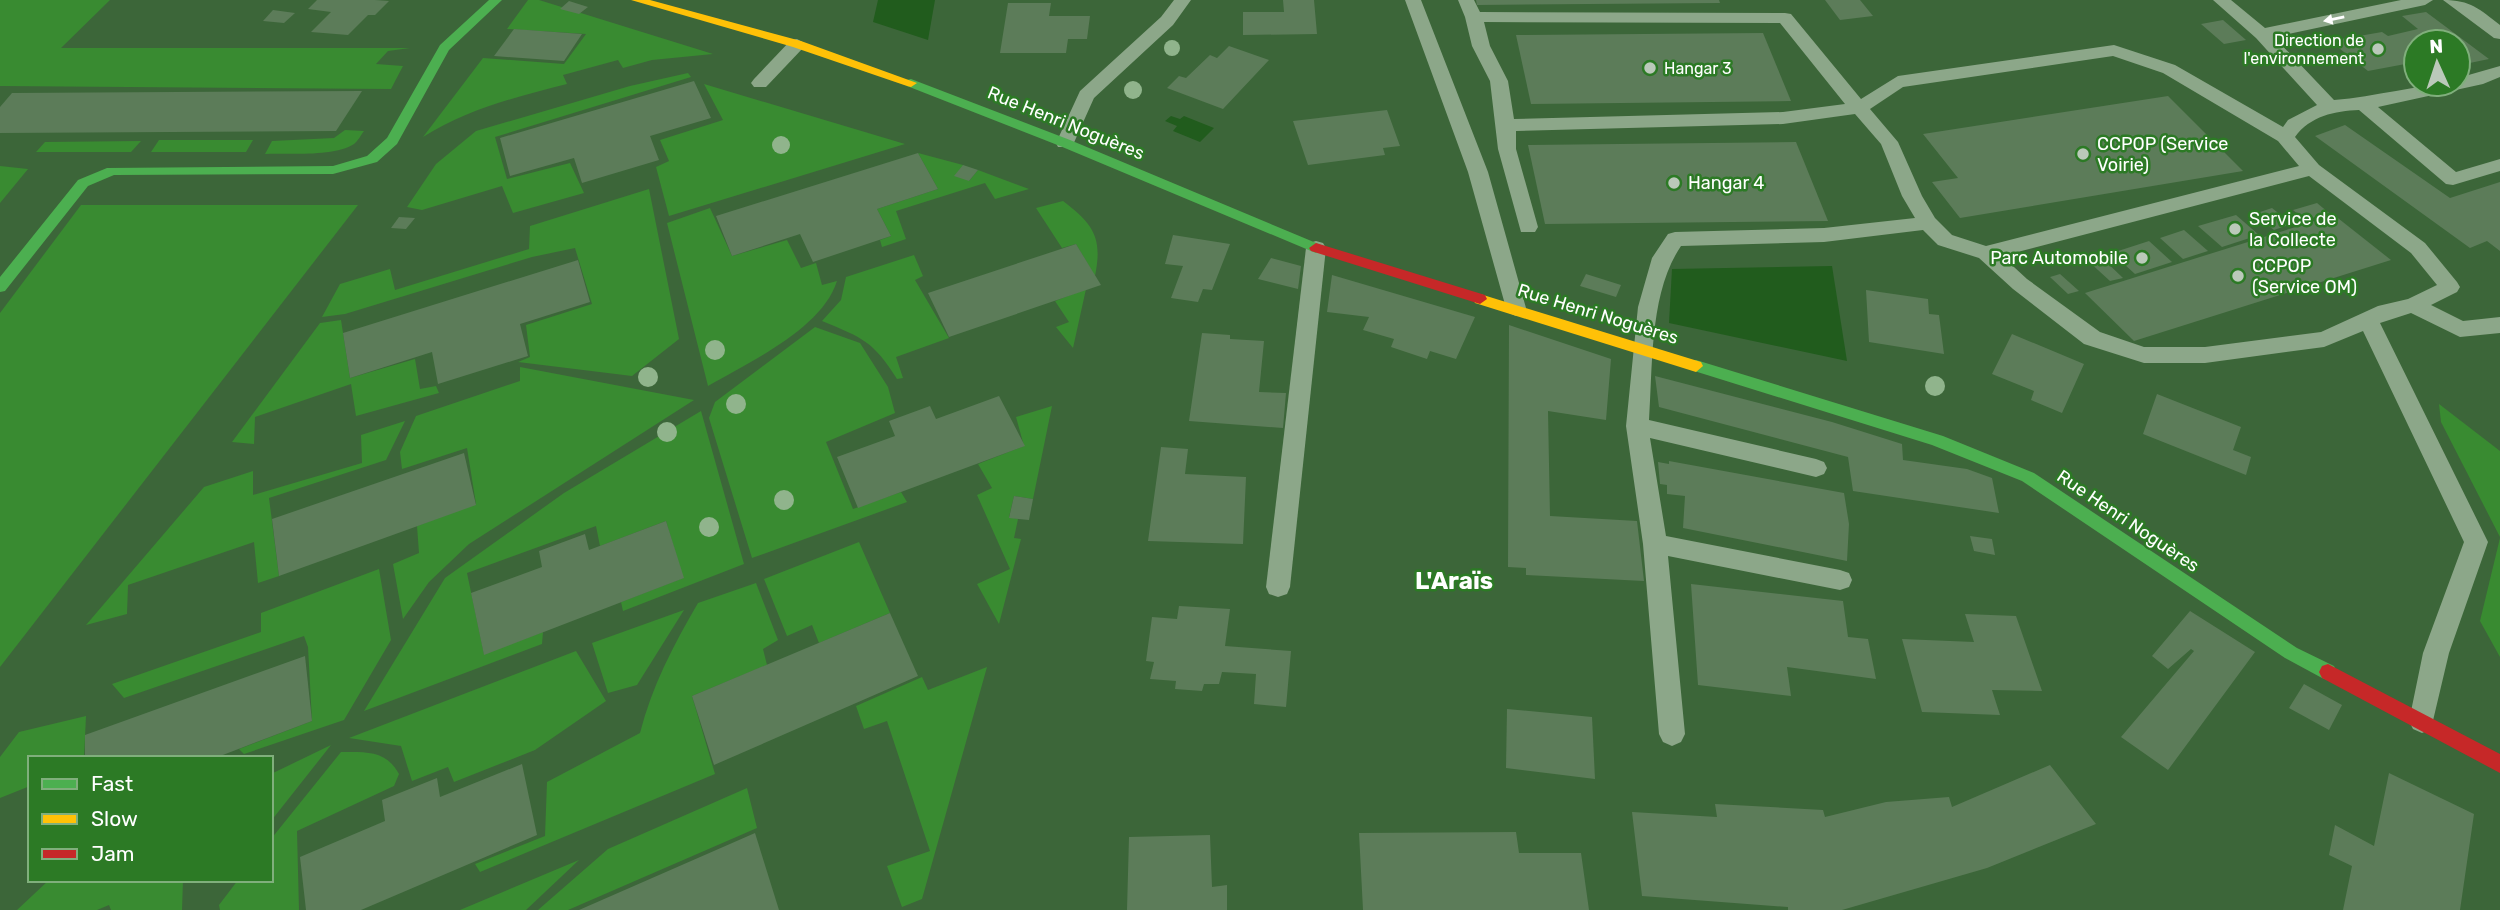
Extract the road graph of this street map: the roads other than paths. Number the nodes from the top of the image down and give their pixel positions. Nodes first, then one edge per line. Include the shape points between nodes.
1 (496, 0) edge
2 (636, 0) edge
3 (1183, 0) edge
4 (1413, 0) edge
5 (1770, 0) edge
6 (2221, 0) edge
7 (2425, 0) edge
8 (2451, 0) edge
9 (1470, 8) edge
10 (1784, 18) junction
11 (2262, 34) junction
12 (2500, 34) edge
13 (797, 44) junction
14 (2500, 71) edge
15 (760, 83) dead end
16 (2363, 104) junction
17 (2329, 106) junction
18 (1860, 108) junction
19 (1506, 125) junction
20 (2285, 137) junction
21 (1065, 143) junction
22 (2500, 165) edge
23 (2312, 169) junction
24 (1928, 223) junction
25 (1528, 227) dead end
26 (1316, 248) junction
27 (1986, 253) junction
28 (0, 287) edge
29 (2413, 305) junction
30 (1516, 308) junction
31 (2368, 320) junction
32 (2500, 325) edge
33 (1643, 348) junction
34 (1637, 426) junction
35 (1816, 468) dead end
36 (1655, 544) junction
37 (1840, 580) dead end
38 (1278, 587) dead end
39 (2422, 721) junction
40 (1672, 734) dead end
41 (2500, 764) edge

1 - 28 street via 444,48 392,141 372,159 333,170 112,171 83,183
2 - 13 street, Rue Henri Noguères
3 - 21 lane via 1167,21 1086,95
4 - 30 lane via 1478,172
5 - 10 lane
6 - 11 lane
7 -> 11 lane
8 - 12 lane
9 - 10 lane
9 - 19 lane via 1481,46 1499,80
10 - 18 lane
11 - 17 lane
13 - 15 lane
13 - 21 street, Rue Henri Noguères
14 - 16 lane
16 - 17 lane
16 - 22 lane via 2453,179
17 - 20 lane via 2295,124
18 - 19 lane via 1783,118
18 - 20 lane via 1898,82 2113,50 2169,69
18 - 24 lane via 1889,142
19 - 25 lane via 1507,149
20 - 23 lane
21 - 26 street, Rue Henri Noguères
23 - 27 lane
23 - 29 lane via 2418,248 2450,287
24 - 27 lane via 1945,240
24 - 33 lane via 1824,235 1675,239 1662,258 1648,307
26 - 30 street, Rue Henri Noguères
26 - 38 lane
27 - 31 lane via 2092,338 2144,355 2206,355 2324,339
29 - 31 lane
29 - 32 lane via 2460,328
30 - 33 street, Rue Henri Noguères
31 - 39 lane via 2476,542 2437,653
33 - 34 lane
33 - 39 street, Rue Henri Noguères via 1937,440 2028,477 2291,653
34 - 35 lane
34 - 36 lane
36 - 37 lane
36 - 40 lane
39 - 41 street, Rue Henri Noguères

